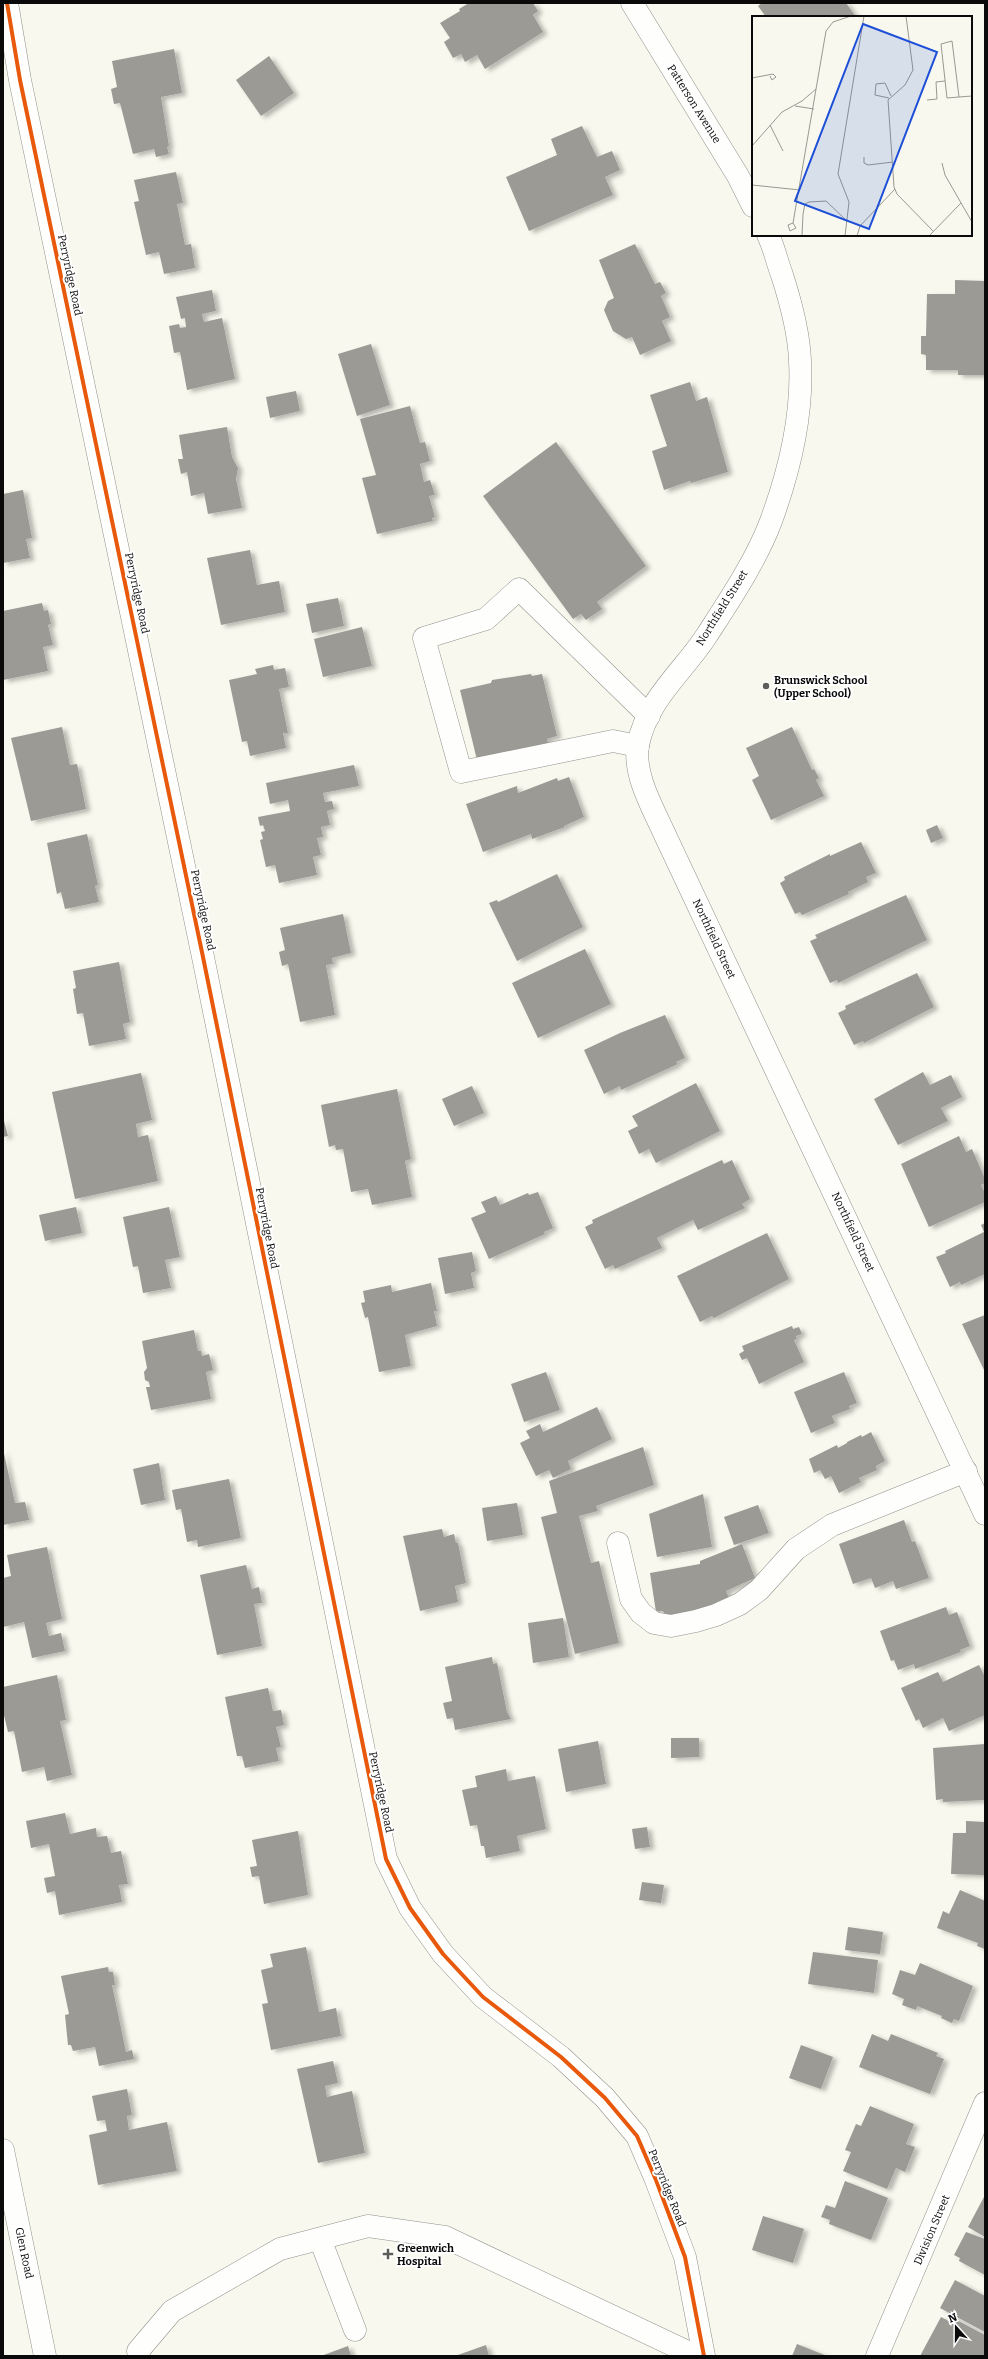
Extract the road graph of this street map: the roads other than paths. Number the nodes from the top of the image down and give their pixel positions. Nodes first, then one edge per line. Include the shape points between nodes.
1 (7, 3) edge
2 (632, 3) edge
3 (752, 204) edge
4 (768, 236) edge
5 (650, 716) junction
6 (638, 746) junction
7 (966, 1472) junction
8 (985, 1514) edge
9 (618, 1543) dead end
10 (985, 2102) edge
11 (3, 2150) edge
12 (9, 2211) edge
13 (320, 2239) junction
14 (356, 2330) dead end
15 (45, 2356) edge
16 (139, 2356) edge
17 (696, 2356) edge
18 (704, 2356) edge
19 (877, 2356) edge

1 - 18 street, Perryridge Road via 386,1859 410,1908 443,1954 483,1997 561,2057 605,2098 637,2136 685,2257
2 - 3 street, Patterson Avenue via 738,176
4 - 5 street, Northfield Street via 792,309 800,361 797,418 786,474 770,523 744,574 706,637 669,682
5 - 6 street, Northfield Street
5 - 6 street via 519,589 486,619 424,638 461,772 613,741
6 - 7 street, Northfield Street via 639,774 665,835
7 - 8 street, Northfield Street
7 - 9 street via 832,1525 796,1549 765,1584 740,1604 716,1615 671,1626 654,1623 641,1613 631,1599
10 - 19 street, Division Street
11 - 12 street, Glen Road
12 - 15 street, Glen Road
13 - 14 street
13 - 16 street via 280,2249 172,2311 138,2351
13 - 17 street via 368,2226 445,2237

